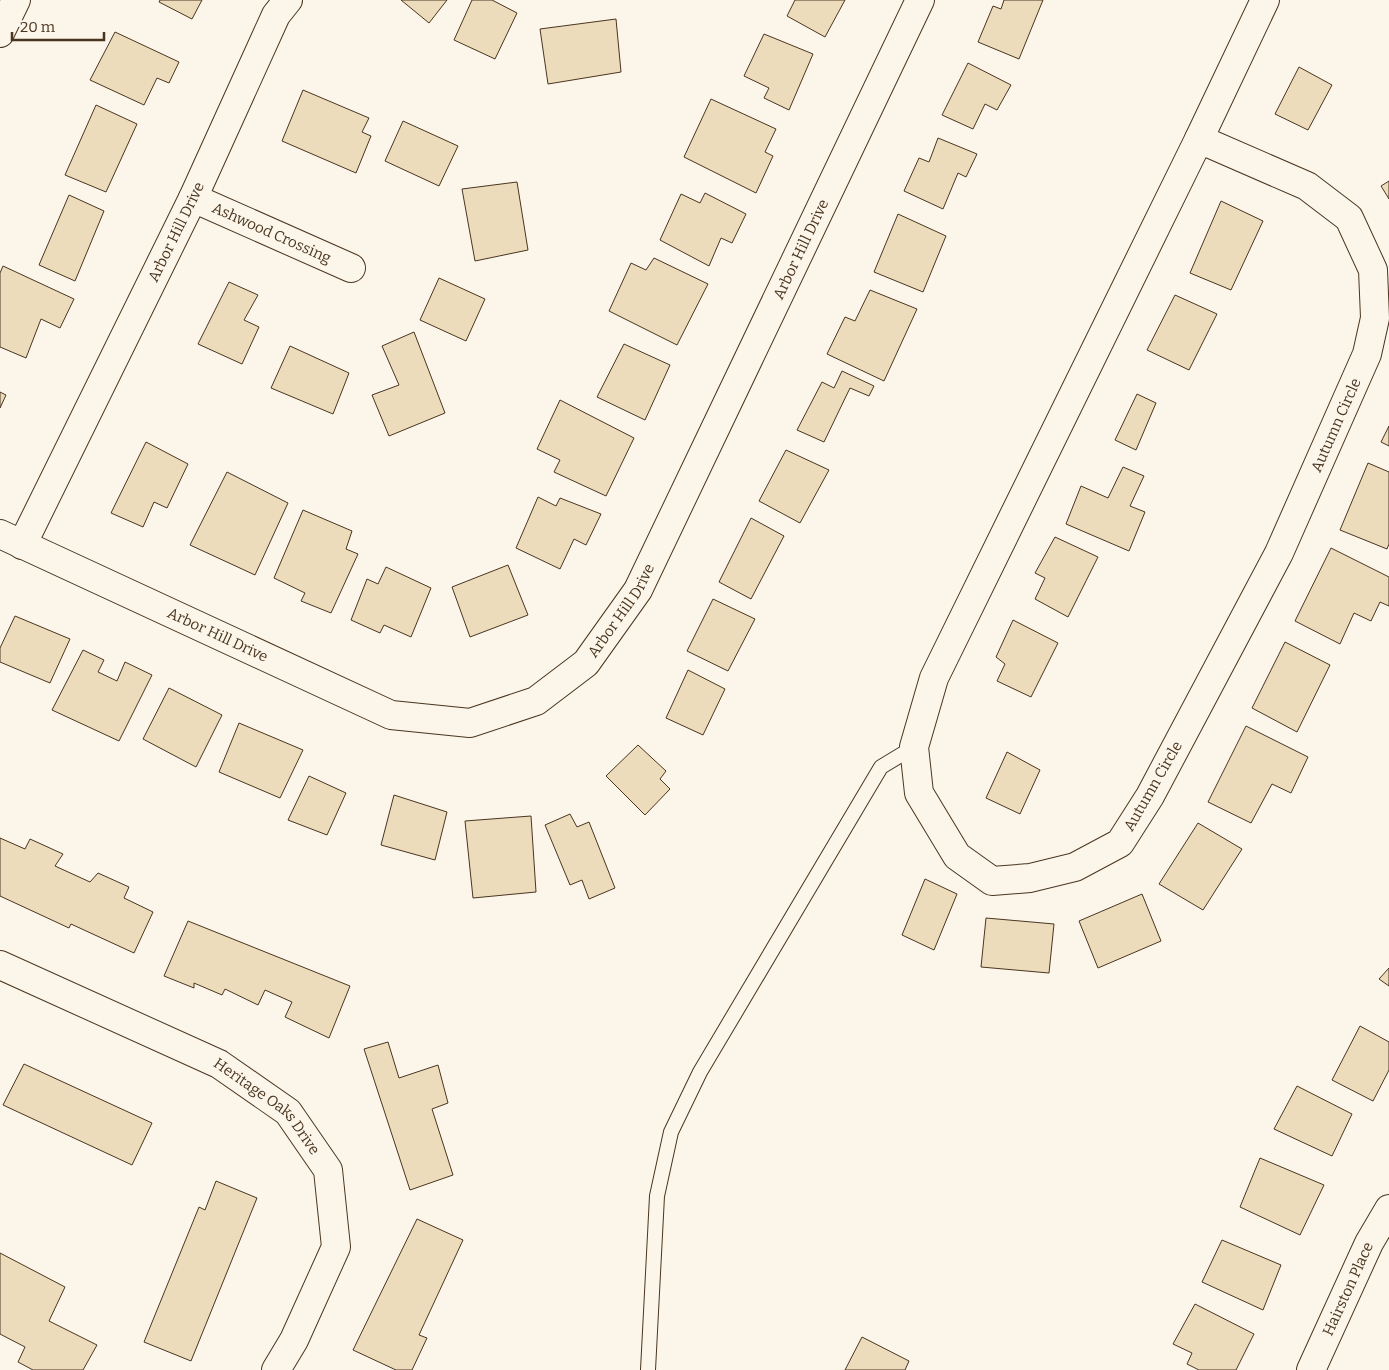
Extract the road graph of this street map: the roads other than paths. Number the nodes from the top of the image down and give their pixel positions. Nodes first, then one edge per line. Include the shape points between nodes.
1 (288, 0) edge
2 (920, 0) edge
3 (1266, 0) edge
4 (1199, 139) junction
5 (192, 198) junction
6 (351, 268) dead end
7 (11, 539) edge
8 (914, 747) junction
9 (0, 965) edge
10 (1389, 1209) edge
11 (276, 1370) edge
12 (648, 1370) edge
13 (1311, 1370) edge

1 - 5 street, Arbor Hill Drive via 276,15
2 - 7 street, Arbor Hill Drive via 638,590 586,663 536,701 470,723 391,715
3 - 4 street, Autumn Circle
4 - 8 street, Autumn Circle via 934,678
4 - 8 street, Autumn Circle via 1307,186 1349,218 1374,270 1375,318 1367,354 1279,553 1150,796 1120,842 1074,867 1030,878 992,880 957,856 919,793
5 - 6 street, Ashwood Crossing
5 - 7 street, Arbor Hill Drive
8 - 12 lane via 881,767 700,1072 671,1132 657,1196
9 - 11 street, Heritage Oaks Drive via 218,1064 288,1112 328,1170 336,1247 294,1340
10 - 13 street, Hairston Place via 1369,1243

